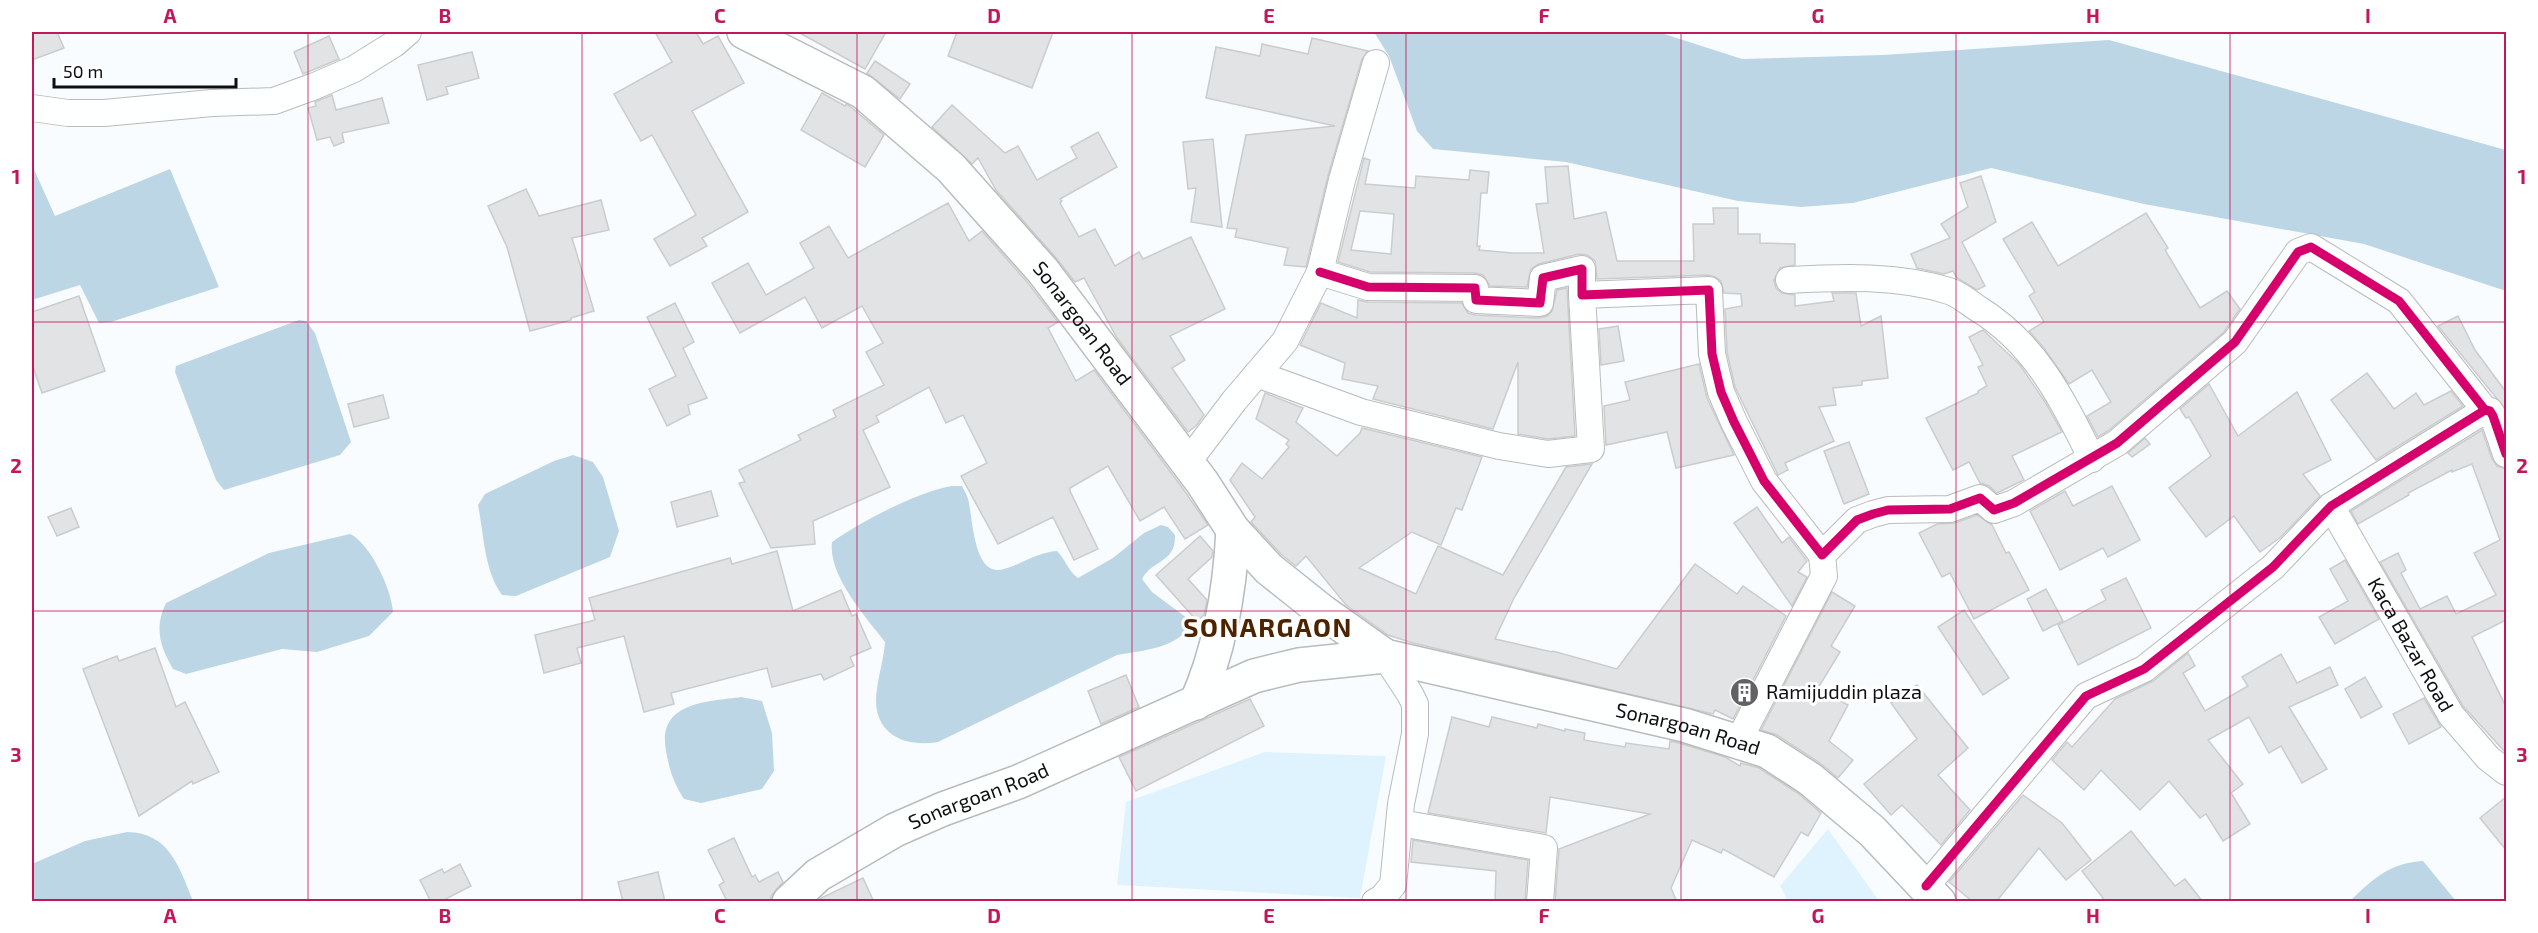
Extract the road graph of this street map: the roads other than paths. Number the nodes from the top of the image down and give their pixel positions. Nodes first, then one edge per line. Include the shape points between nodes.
1 (408, 32) edge
2 (744, 32) edge
3 (1376, 63) dead end
4 (32, 108) edge
5 (1320, 272) junction
6 (1789, 280) dead end
7 (1582, 295) junction
8 (1257, 375) junction
9 (2485, 410) junction
10 (2506, 454) edge
11 (2092, 459) junction
12 (1187, 463) junction
13 (2331, 506) junction
14 (1233, 530) junction
15 (1822, 555) junction
16 (1385, 656) junction
17 (1196, 703) junction
18 (1738, 742) junction
19 (2506, 771) edge
20 (1400, 823) junction
21 (1932, 894) edge
22 (789, 902) edge
23 (1375, 902) edge
24 (1540, 902) edge

1 - 4 street via 354,69 274,100 68,114
2 - 12 main road, Sonargoan Road via 863,92 951,168 1043,271
3 - 5 street
5 - 7 street via 1368,287 1475,288 1476,300 1540,303 1543,278 1582,270
5 - 8 street via 1285,341
6 - 11 street via 1851,277 1951,292 2002,323 2026,349 2063,399
7 - 8 street via 1591,449 1548,454 1499,446 1361,412
7 - 15 street via 1709,290 1712,354 1721,392 1764,481
8 - 12 street
9 - 10 street via 2493,416
9 - 11 street via 2399,301 2311,247 2298,252 2235,342 2117,443
9 - 13 street
11 - 15 street via 2014,503 1994,510 1980,498 1950,509 1888,510 1873,514 1857,520
12 - 14 main road, Sonargoan Road
13 - 19 street, Kaca Bazar Road via 2451,716 2488,758
13 - 21 street via 2273,567 2144,669 2086,696
14 - 16 main road, Sonargoan Road via 1269,569
14 - 17 main road via 1230,576 1208,676
15 - 18 street via 1824,576
16 - 17 main road, Sonargoan Road via 1299,665 1254,676
16 - 18 main road, Sonargoan Road via 1684,725
16 - 20 street via 1415,704 1415,734
17 - 22 main road, Sonargoan Road via 1018,782 895,830 818,875
18 - 21 main road, Sonargoan Road via 1767,751 1810,779 1872,831
20 - 23 street via 1393,885
20 - 24 street via 1544,848

